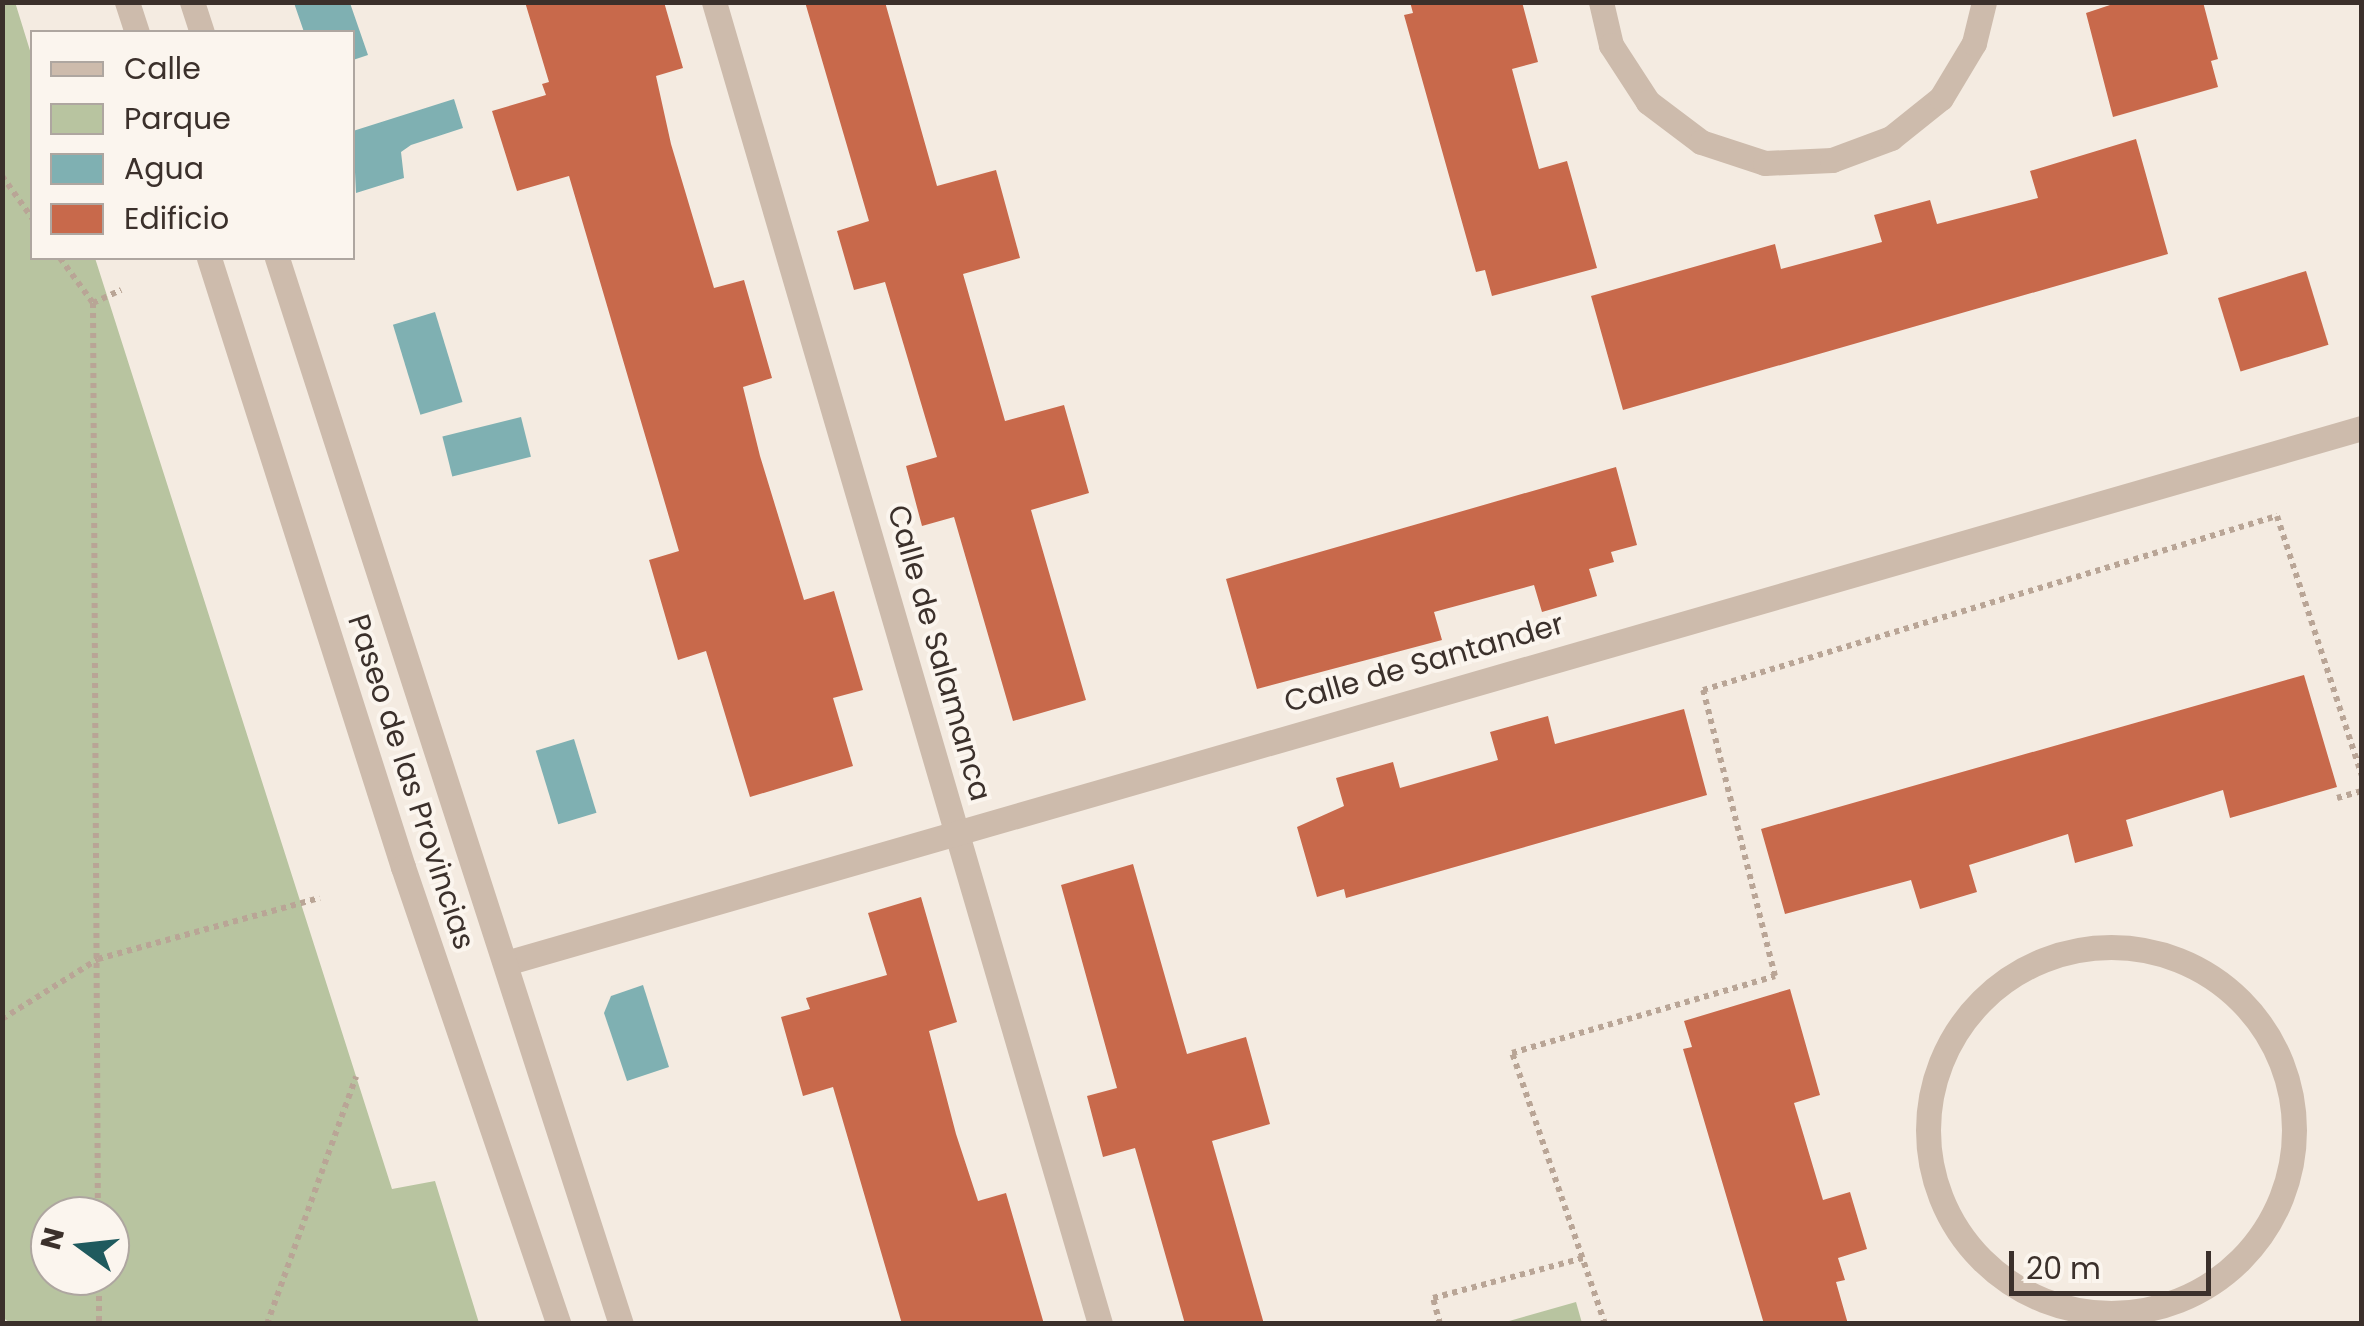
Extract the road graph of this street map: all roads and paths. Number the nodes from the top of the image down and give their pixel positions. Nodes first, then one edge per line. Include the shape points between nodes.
1 (128, 2) edge
2 (192, 2) edge
3 (714, 2) edge
4 (1600, 2) edge
5 (1984, 2) edge
6 (136, 30) edge
7 (201, 30) edge
8 (2, 176) edge
9 (30, 215) edge
10 (61, 260) edge
11 (210, 260) edge
12 (278, 260) edge
13 (121, 290) dead end
14 (93, 304) junction
15 (2362, 428) edge
16 (2362, 776) edge
17 (2362, 791) edge
18 (2337, 798) dead end
19 (957, 830) junction
20 (320, 898) dead end
21 (98, 960) junction
22 (506, 963) junction
23 (2, 1019) edge
24 (356, 1077) dead end
25 (98, 1196) edge
26 (1583, 1258) junction
27 (99, 1296) edge
28 (2163, 1316) edge
29 (100, 1324) edge
30 (268, 1324) edge
31 (559, 1324) edge
32 (621, 1324) edge
33 (1100, 1324) edge
34 (1440, 1324) edge
35 (1604, 1324) edge

1 - 6 street
2 - 7 street
3 - 19 street, Calle de Salamanca
4 - 5 street via 1610,45 1648,102 1701,142 1765,162 1832,160 1892,138 1941,98 1974,43
8 - 9 path
10 - 14 path
11 - 31 street, Paseo de las Provincias via 403,867
12 - 22 street, Paseo de las Provincias
13 - 14 path
14 - 21 path
15 - 19 street, Calle de Santander
16 - 26 path via 2278,516 1703,690 1775,976 1512,1053
17 - 18 path
19 - 22 street, Calle de Santander
19 - 33 street, Calle de Salamanca
20 - 21 path
21 - 23 path
21 - 25 path
22 - 32 street, Paseo de las Provincias
24 - 30 path
26 - 34 path via 1433,1298
26 - 35 path
27 - 29 path
28 - 28 street via 2218,1280 2263,1234 2289,1176 2295,1112 2276,1050 2226,988 2187,962 2125,945 2061,952 2004,979 1958,1026 1932,1084 1927,1148 1945,1210 1982,1262 2034,1299 2096,1314

